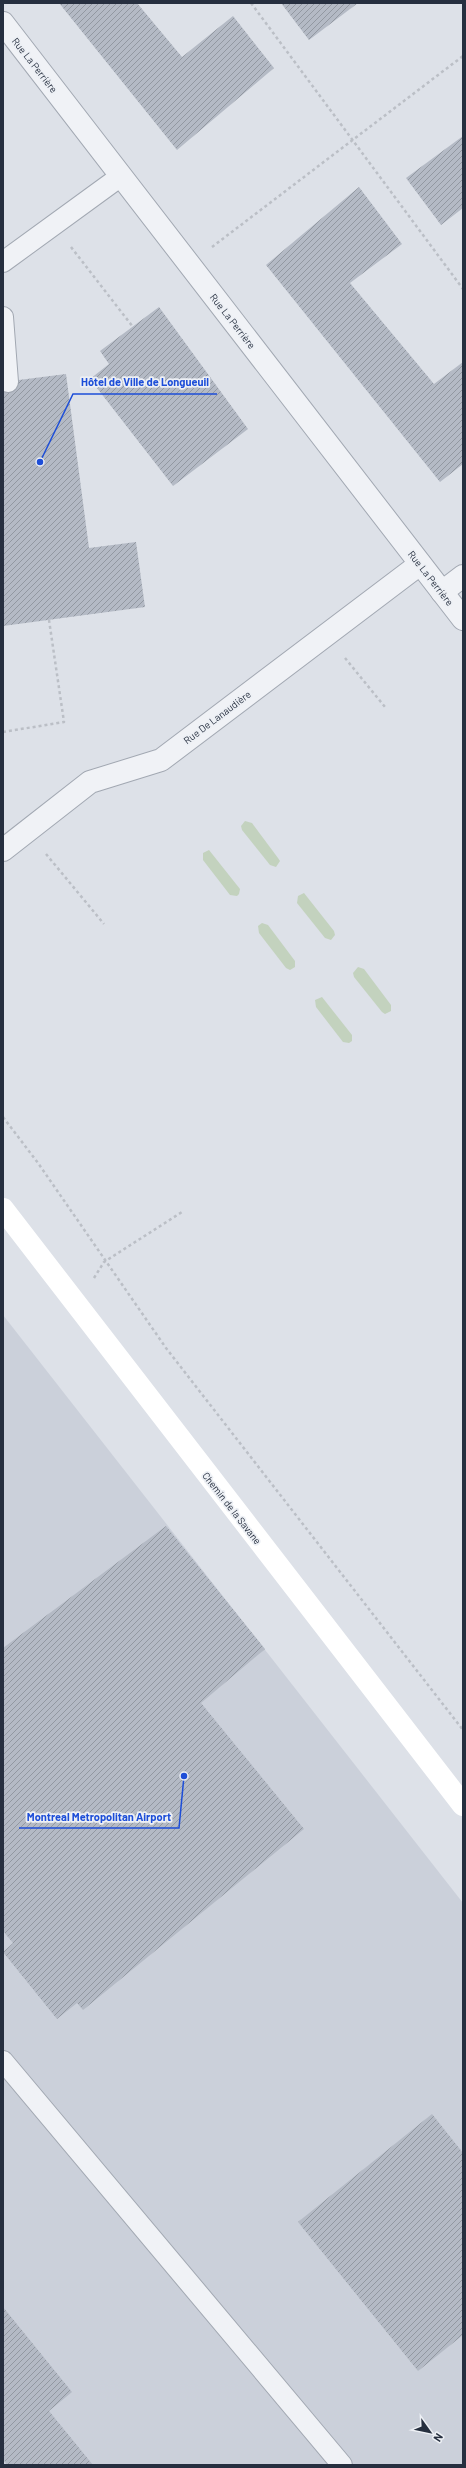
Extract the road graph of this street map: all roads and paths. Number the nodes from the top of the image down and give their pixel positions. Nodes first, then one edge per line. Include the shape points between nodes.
1 (251, 3) edge
2 (3, 23) edge
3 (463, 56) edge
4 (352, 140) junction
5 (121, 176) junction
6 (54, 225) junction
7 (3, 262) edge
8 (189, 264) junction
9 (463, 289) edge
10 (3, 317) edge
11 (132, 327) dead end
12 (8, 382) dead end
13 (420, 564) junction
14 (463, 576) edge
15 (442, 592) junction
16 (463, 619) edge
17 (49, 620) dead end
18 (348, 662) dead end
19 (385, 707) dead end
20 (3, 732) edge
21 (41, 848) dead end
22 (3, 850) edge
23 (104, 924) dead end
24 (3, 1117) edge
25 (3, 1209) edge
26 (182, 1212) dead end
27 (104, 1262) junction
28 (75, 1304) junction
29 (463, 1730) edge
30 (463, 1805) edge
31 (3, 2062) edge
32 (342, 2465) edge

1 - 4 path
2 - 5 street, Rue La Perrière
3 - 4 path
4 - 8 path
4 - 9 path
5 - 6 lane
5 - 8 street, Rue La Perrière
6 - 7 lane
6 - 11 path
8 - 13 street, Rue La Perrière
10 - 12 lane
13 - 15 street, Rue La Perrière
13 - 22 street, Rue De Lanaudière via 161,760 90,782
14 - 15 street
15 - 16 street, Rue La Perrière
17 - 20 path via 64,722
18 - 19 path
21 - 23 path
24 - 27 path
25 - 28 street, Chemin de la Savane
26 - 27 path
27 - 28 path
27 - 29 path via 166,1348
28 - 30 street, Chemin de la Savane
31 - 32 lane

